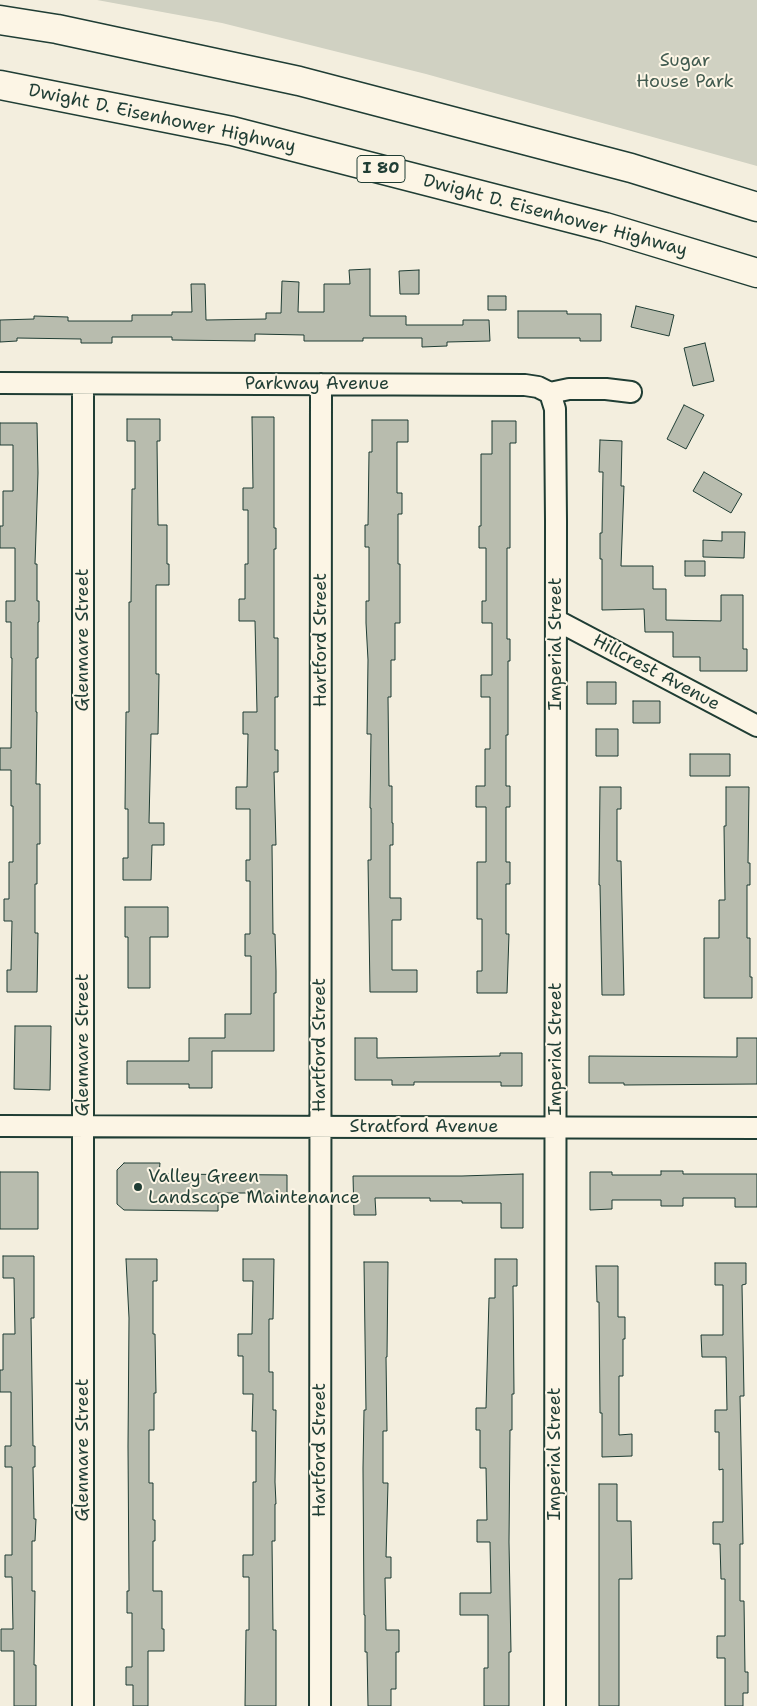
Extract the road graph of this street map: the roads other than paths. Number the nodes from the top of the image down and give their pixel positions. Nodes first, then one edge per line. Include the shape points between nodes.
1 (0, 20) edge
2 (0, 85) edge
3 (757, 207) edge
4 (757, 273) edge
5 (0, 383) edge
6 (83, 384) junction
7 (321, 384) junction
8 (631, 392) dead end
9 (550, 393) junction
10 (556, 620) junction
11 (757, 726) edge
12 (0, 1126) edge
13 (84, 1126) junction
14 (320, 1127) junction
15 (556, 1128) junction
16 (757, 1128) edge
17 (84, 1706) edge
18 (320, 1706) edge
19 (555, 1706) edge

1 - 3 highway via 57,29 300,81 631,168
2 - 4 highway, Dwight D. Eisenhower Highway / I 80 via 232,131 605,227
5 - 6 street, Parkway Avenue
6 - 7 street, Parkway Avenue
6 - 13 street, Glenmare Street
7 - 9 street, Parkway Avenue via 532,385
7 - 14 street, Hartford Street
8 - 9 street, Parkway Avenue via 569,389
9 - 10 street, Imperial Street via 555,409
10 - 11 street, Hillcrest Avenue
10 - 15 street, Imperial Street
12 - 13 street, Stratford Avenue
13 - 14 street, Stratford Avenue
13 - 17 street, Glenmare Street
14 - 15 street, Stratford Avenue
14 - 18 street, Hartford Street
15 - 16 street, Stratford Avenue
15 - 19 street, Imperial Street

